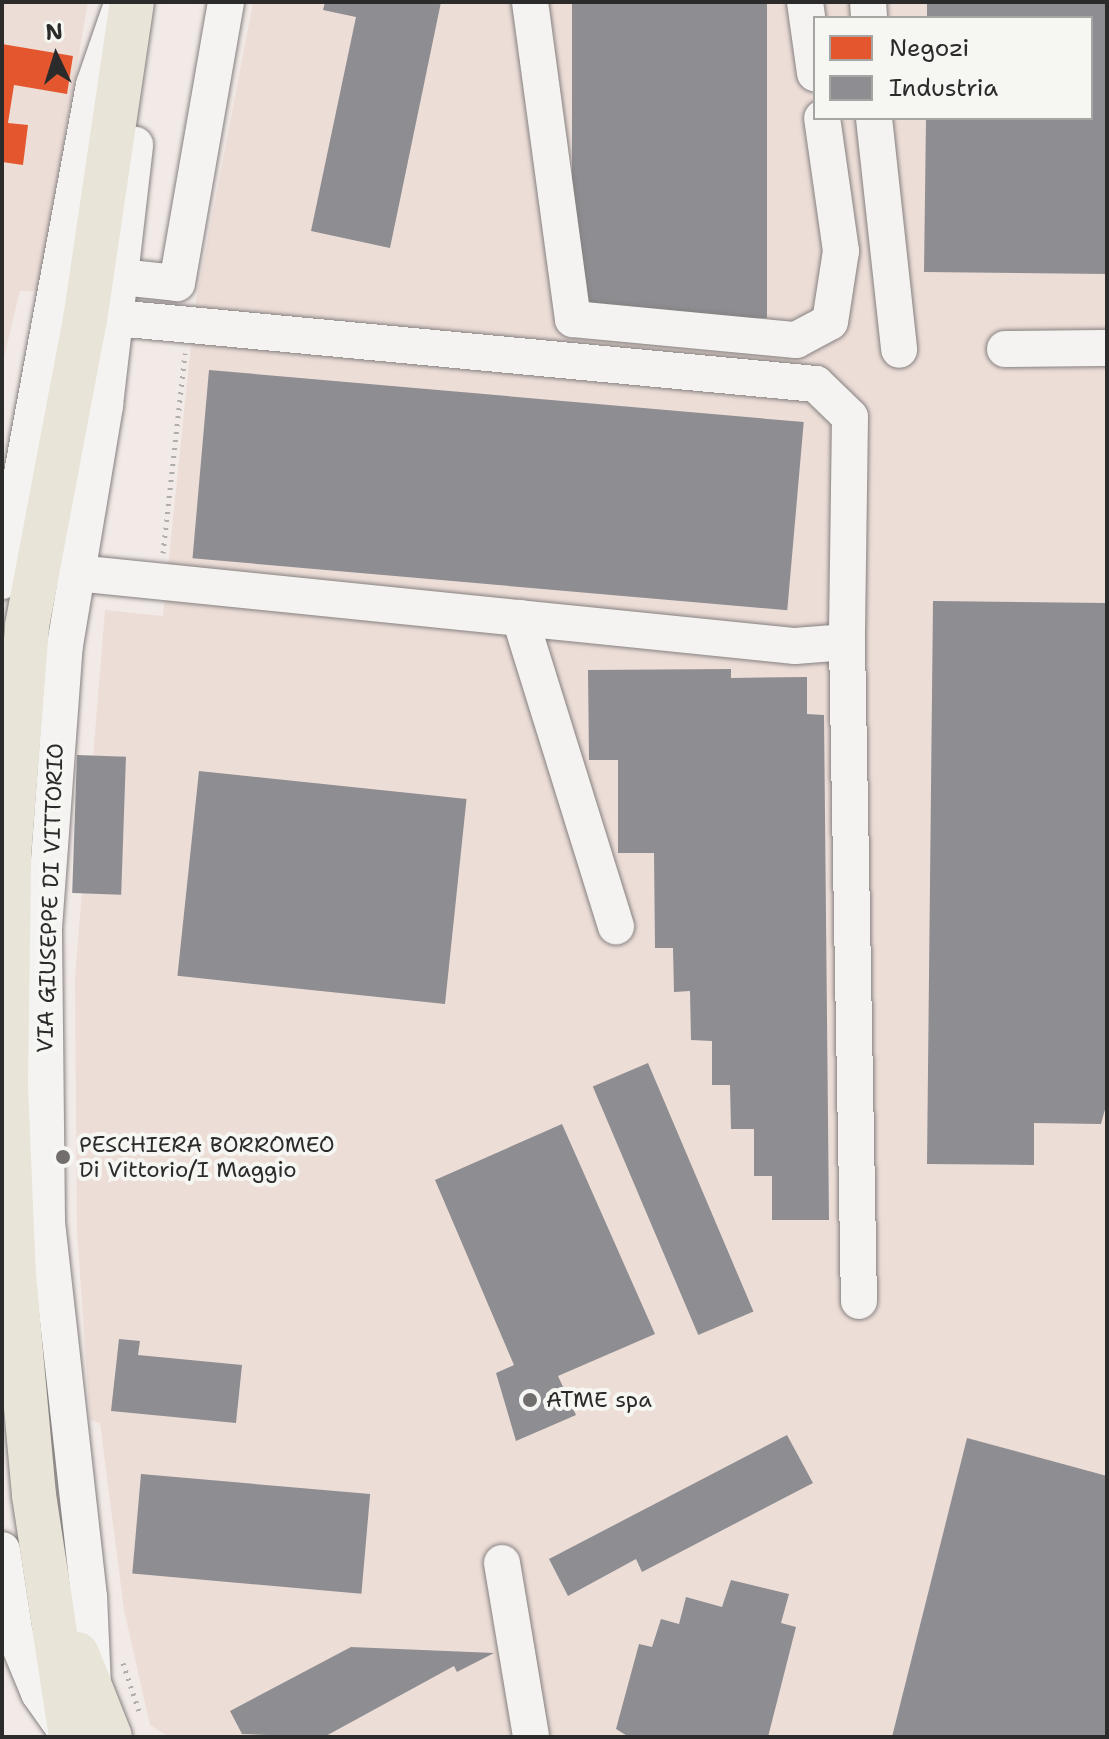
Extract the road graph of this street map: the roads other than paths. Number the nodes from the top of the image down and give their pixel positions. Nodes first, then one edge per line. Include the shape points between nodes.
1 (125, 2) edge
2 (132, 2) edge
3 (160, 2) edge
4 (226, 2) edge
5 (530, 2) edge
6 (805, 2) edge
7 (813, 59) edge
8 (822, 120) edge
9 (874, 120) edge
10 (135, 145) junction
11 (121, 277) junction
12 (100, 319) junction
13 (1107, 348) edge
14 (1005, 349) dead end
15 (899, 350) dead end
16 (17, 409) edge
17 (76, 573) junction
18 (2, 581) edge
19 (520, 618) junction
20 (847, 642) junction
21 (616, 926) dead end
22 (859, 1301) dead end
23 (22, 1555) edge
24 (502, 1563) dead end
25 (102, 1719) edge
26 (71, 1737) edge
27 (531, 1737) edge

1 - 16 street via 94,85
2 - 12 main road, VIA GIUSEPPE DI VITTORIO
3 - 10 main road, VIA GIUSEPPE DI VITTORIO
4 - 11 street via 177,283
5 - 8 street via 573,319 796,340 830,322 841,251
6 - 7 street
9 - 15 street
10 - 11 street, VIA GIUSEPPE DI VITTORIO
10 - 12 main road, VIA GIUSEPPE DI VITTORIO
11 - 12 street, VIA GIUSEPPE DI VITTORIO
12 - 17 street, VIA GIUSEPPE DI VITTORIO
12 - 20 street via 816,384 850,417
12 - 23 main road, VIA GIUSEPPE DI VITTORIO via 27,626 8,887 8,1173
13 - 14 street
16 - 18 street
17 - 19 street
17 - 25 street, VIA GIUSEPPE DI VITTORIO via 49,856 43,1081 53,1310
19 - 20 street via 795,646
19 - 21 street
20 - 22 street
23 - 25 main road, VIA GIUSEPPE DI VITTORIO
23 - 26 main road, VIA GIUSEPPE DI VITTORIO
24 - 27 street

